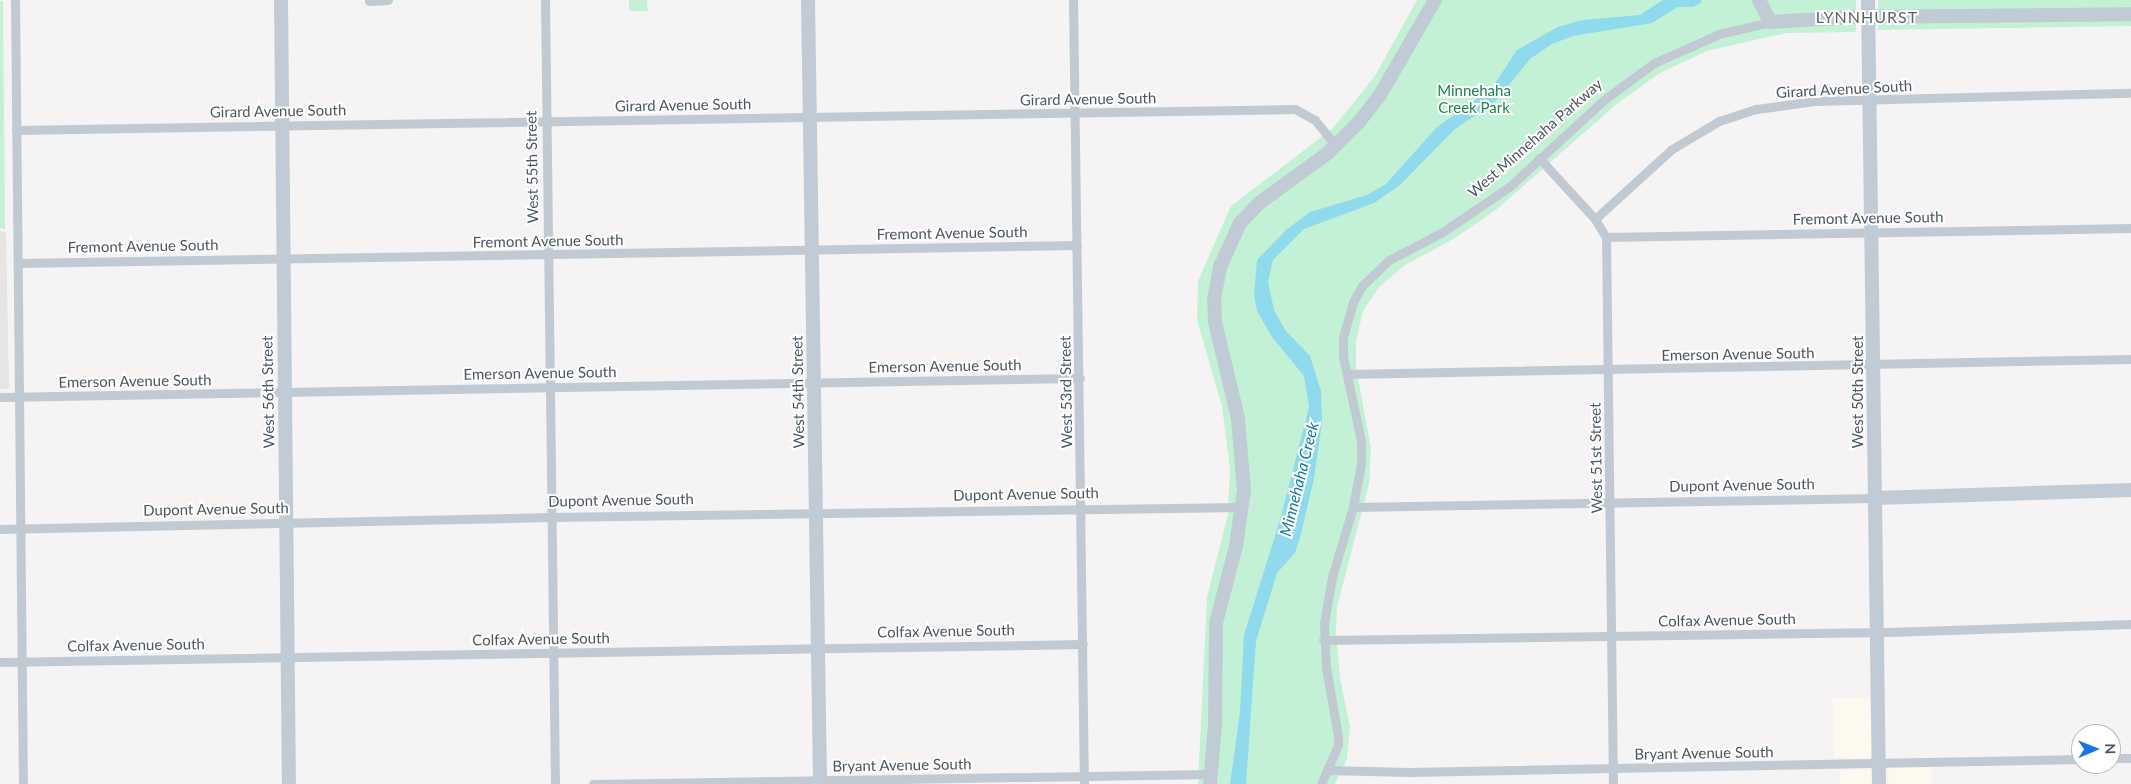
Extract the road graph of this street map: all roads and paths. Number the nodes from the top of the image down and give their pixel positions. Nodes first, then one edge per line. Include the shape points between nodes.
1 (15, 0) edge
2 (281, 0) edge
3 (369, 0) edge
4 (388, 0) edge
5 (545, 0) edge
6 (808, 0) edge
7 (1073, 0) edge
8 (1436, 0) edge
9 (1759, 0) edge
10 (1868, 0) edge
11 (2131, 14) edge
12 (1868, 17) junction
13 (1770, 22) junction
14 (2131, 94) edge
15 (1869, 100) junction
16 (1075, 113) junction
17 (810, 116) junction
18 (545, 122) junction
19 (282, 124) junction
20 (16, 130) junction
21 (1335, 145) junction
22 (1539, 158) junction
23 (1595, 219) junction
24 (2131, 228) edge
25 (1872, 232) junction
26 (1606, 237) junction
27 (1078, 245) junction
28 (811, 249) junction
29 (548, 256) junction
30 (282, 258) junction
31 (18, 263) junction
32 (2131, 359) edge
33 (1874, 364) junction
34 (1608, 370) junction
35 (1346, 374) junction
36 (1080, 378) junction
37 (814, 381) junction
38 (549, 387) junction
39 (284, 392) junction
40 (19, 396) junction
41 (0, 397) edge
42 (2131, 490) edge
43 (1875, 498) junction
44 (1610, 504) junction
45 (1242, 507) junction
46 (1353, 507) junction
47 (1081, 509) junction
48 (816, 513) junction
49 (551, 517) junction
50 (285, 524) junction
51 (20, 528) junction
52 (0, 529) edge
53 (2131, 624) edge
54 (1876, 632) junction
55 (1612, 636) junction
56 (1324, 640) junction
57 (1083, 644) junction
58 (818, 646) junction
59 (553, 654) junction
60 (288, 655) junction
61 (0, 662) edge
62 (22, 662) junction
63 (2071, 759) edge
64 (1878, 764) junction
65 (1613, 768) junction
66 (1327, 770) junction
67 (1210, 779) edge
68 (1084, 780) edge
69 (820, 782) edge
70 (1322, 783) edge
71 (23, 784) edge
72 (289, 784) edge
73 (555, 784) edge
74 (593, 784) edge
75 (1613, 784) edge
76 (1879, 784) edge

1 - 20 street
2 - 19 street, West 56th Street
3 - 4 street
5 - 18 street, West 55th Street
6 - 17 street, West 54th Street
7 - 16 street, West 53rd Street
8 - 21 street via 1380,95
9 - 13 street
10 - 12 street, West 50th Street
11 - 12 street, West Minnehaha Parkway
12 - 13 street, West Minnehaha Parkway
12 - 15 street, West 50th Street
13 - 22 street, West Minnehaha Parkway via 1719,34 1654,63 1605,99
14 - 15 street, Girard Avenue South
15 - 23 street, Girard Avenue South via 1778,104 1719,121 1649,167
15 - 25 street, West 50th Street
16 - 17 street, Girard Avenue South
16 - 21 street, Girard Avenue South via 1295,109 1315,120
16 - 27 street, West 53rd Street
17 - 18 street, Girard Avenue South
17 - 28 street, West 54th Street
18 - 19 street, Girard Avenue South
18 - 29 street, West 55th Street
19 - 20 street, Girard Avenue South
19 - 30 street, West 56th Street
20 - 31 street
21 - 45 street via 1250,212 1230,241 1220,267 1214,322 1242,444
22 - 23 street
22 - 35 street, West Minnehaha Parkway via 1509,187 1476,211 1374,271 1358,294 1347,319 1343,337
23 - 26 street
24 - 25 street, Fremont Avenue South
25 - 26 street, Fremont Avenue South
25 - 33 street, West 50th Street
26 - 34 street, West 51st Street
27 - 28 street, Fremont Avenue South
27 - 36 street, West 53rd Street
28 - 29 street, Fremont Avenue South
28 - 37 street, West 54th Street
29 - 30 street, Fremont Avenue South
29 - 38 street, West 55th Street
30 - 31 street, Fremont Avenue South
30 - 39 street, West 56th Street
31 - 40 street
32 - 33 street, Emerson Avenue South
33 - 34 street, Emerson Avenue South
33 - 43 street, West 50th Street
34 - 35 street, Emerson Avenue South
34 - 44 street, West 51st Street
35 - 46 street, West Minnehaha Parkway via 1361,441
36 - 37 street, Emerson Avenue South
36 - 47 street, West 53rd Street
37 - 38 street, Emerson Avenue South
37 - 48 street, West 54th Street
38 - 39 street, Emerson Avenue South
38 - 49 street, West 55th Street
39 - 40 street, Emerson Avenue South
39 - 50 street, West 56th Street
40 - 41 street, Emerson Avenue South
40 - 51 street
42 - 43 street, Dupont Avenue South
43 - 44 street, Dupont Avenue South
43 - 54 street, West 50th Street
44 - 46 street, Dupont Avenue South
44 - 55 street, West 51st Street
45 - 47 street, Dupont Avenue South
45 - 67 street via 1236,546 1216,623
46 - 56 street, West Minnehaha Parkway via 1332,577
47 - 48 street, Dupont Avenue South
47 - 57 street, West 53rd Street
48 - 49 street, Dupont Avenue South
48 - 58 street, West 54th Street
49 - 50 street, Dupont Avenue South
49 - 59 street, West 55th Street
50 - 51 street, Dupont Avenue South
50 - 60 street, West 56th Street
51 - 52 street, Dupont Avenue South
51 - 62 street
53 - 54 street, Colfax Avenue South
54 - 55 street, Colfax Avenue South
54 - 64 street, West 50th Street
55 - 56 street, Colfax Avenue South
55 - 65 street, West 51st Street
56 - 66 street, West Minnehaha Parkway via 1338,726 1338,745
57 - 58 street, Colfax Avenue South
57 - 68 street, West 53rd Street
58 - 59 street, Colfax Avenue South
58 - 69 street, West 54th Street
59 - 60 street, Colfax Avenue South
59 - 73 street, West 55th Street
60 - 62 street, Colfax Avenue South
60 - 72 street, West 56th Street
61 - 62 street, Colfax Avenue South
62 - 71 street
63 - 64 street, Bryant Avenue South
64 - 65 street, Bryant Avenue South
64 - 76 street, West 50th Street
65 - 66 street, Bryant Avenue South via 1409,772
65 - 75 street, West 51st Street
66 - 70 street, West Minnehaha Parkway
67 - 68 street, Bryant Avenue South
68 - 69 street, Bryant Avenue South
69 - 74 street, Bryant Avenue South

